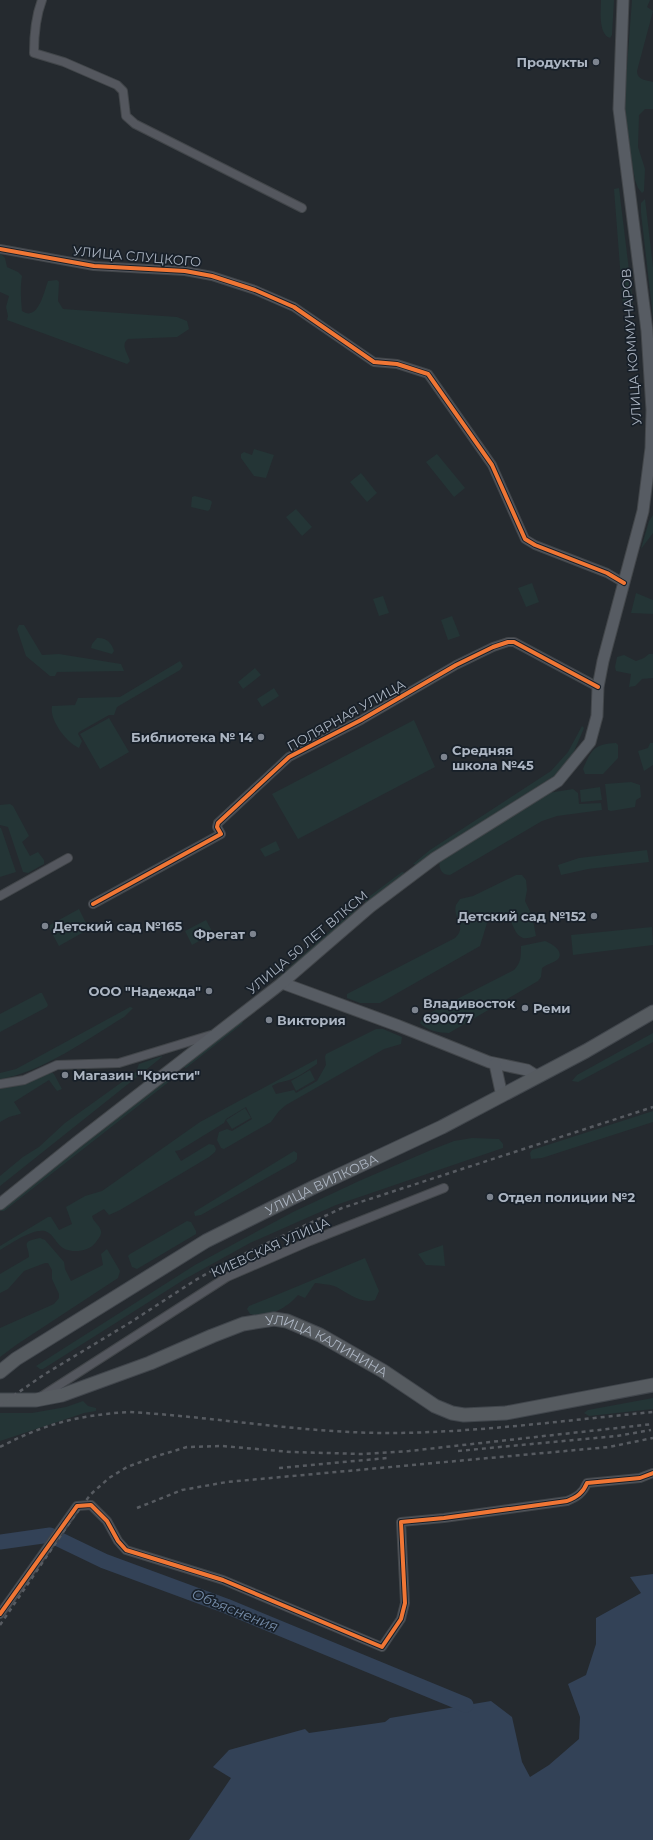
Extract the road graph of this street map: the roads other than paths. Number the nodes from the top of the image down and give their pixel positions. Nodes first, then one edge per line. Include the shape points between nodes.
1 (42, 0) edge
2 (623, 0) edge
3 (302, 208) dead end
4 (0, 249) edge
5 (624, 583) junction
6 (598, 687) junction
7 (68, 858) dead end
8 (0, 896) edge
9 (93, 904) dead end
10 (282, 983) junction
11 (653, 1012) edge
12 (216, 1033) junction
13 (495, 1064) junction
14 (538, 1077) junction
15 (0, 1084) edge
16 (502, 1096) junction
17 (444, 1188) dead end
18 (0, 1204) edge
19 (0, 1372) edge
20 (653, 1384) edge
21 (0, 1400) edge
22 (36, 1400) junction
23 (653, 1473) edge
24 (0, 1614) edge

1 - 3 street via 34,31 34,53 64,62 117,85 123,91 126,116 135,124
2 - 5 main road, УЛИЦА КОММУНАРОВ via 619,109 644,308 652,410 651,448 643,511
4 - 5 street, УЛИЦА СЛУЦКОГО via 94,266 185,271 212,276 255,290 294,307 374,362 397,364 428,374 492,465 525,539 607,573
5 - 6 main road, УЛИЦА КОММУНАРОВ
6 - 9 street, ПОЛЯРНАЯ УЛИЦА via 514,642 493,647 289,757 218,822 221,834
6 - 10 main road, УЛИЦА 50 ЛЕТ ВЛКСМ via 597,716 590,742 558,780 435,858 370,907
7 - 8 street
10 - 12 main road, УЛИЦА 50 ЛЕТ ВЛКСМ
10 - 13 main road
11 - 14 main road, УЛИЦА ВИЛКОВА
12 - 15 street via 120,1063 57,1065 24,1080
12 - 18 main road, УЛИЦА 50 ЛЕТ ВЛКСМ
13 - 14 main road via 527,1070
13 - 16 main road
14 - 16 main road, УЛИЦА ВИЛКОВА
16 - 19 main road, УЛИЦА ВИЛКОВА via 206,1241 16,1359
17 - 22 street, КИЕВСКАЯ УЛИЦА via 227,1277
20 - 22 main road, УЛИЦА КАЛИНИНА via 506,1413 452,1413 435,1406 384,1371 320,1335 287,1321 274,1319 243,1324 92,1385
21 - 22 main road, УЛИЦА КАЛИНИНА
23 - 24 street via 640,1478 587,1483 584,1491 567,1501 401,1522 405,1603 401,1619 382,1647 223,1580 126,1550 107,1520 91,1505 77,1506

